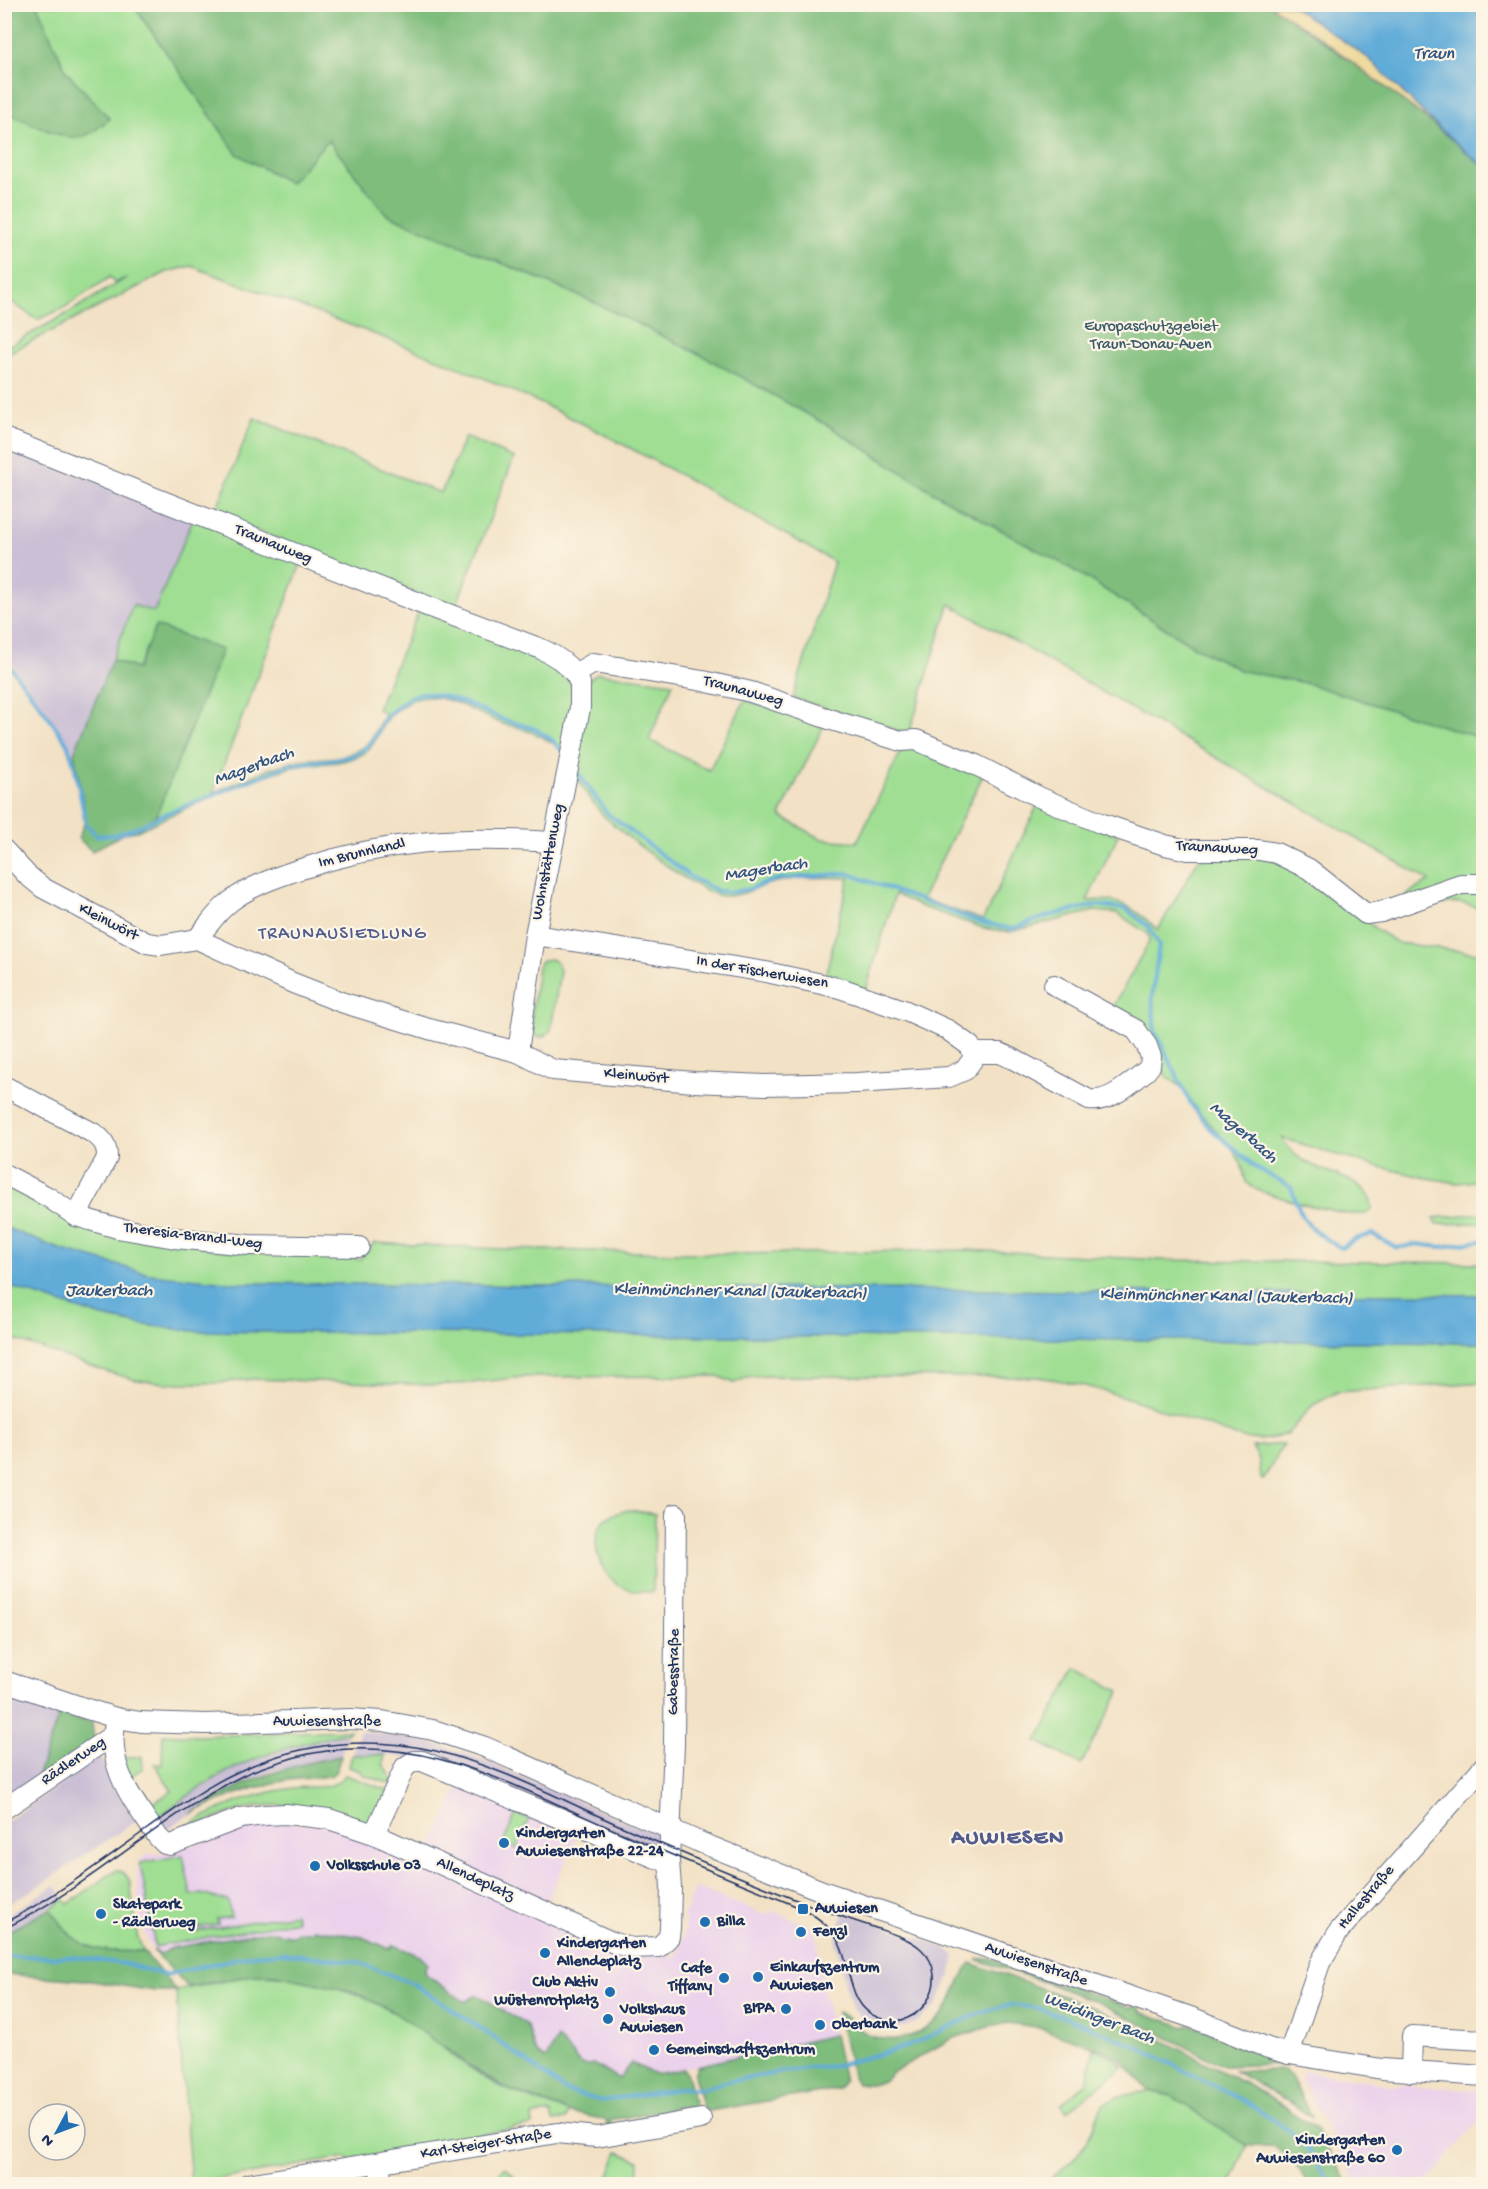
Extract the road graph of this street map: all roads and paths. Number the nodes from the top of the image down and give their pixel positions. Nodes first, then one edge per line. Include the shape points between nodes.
1 (4, 438) edge
2 (575, 674) junction
3 (552, 842) junction
4 (4, 850) edge
5 (1482, 884) dead end
6 (535, 935) junction
7 (197, 939) junction
8 (1054, 985) dead end
9 (518, 1052) junction
10 (973, 1053) junction
11 (4, 1086) edge
12 (4, 1174) edge
13 (76, 1216) junction
14 (359, 1247) dead end
15 (676, 1514) dead end
16 (4, 1682) edge
17 (115, 1726) junction
18 (1484, 1766) edge
19 (4, 1809) edge
20 (671, 1829) junction
21 (374, 1834) junction
22 (669, 1861) junction
23 (1484, 2040) edge
24 (1289, 2054) junction
25 (1411, 2072) junction
26 (1484, 2076) edge
27 (701, 2119) dead end
28 (378, 2163) junction
29 (248, 2184) edge
30 (383, 2184) edge

1 - 2 street, Traunauweg via 554,654
2 - 3 street, Wohnstättenweg via 581,697
2 - 5 street, Traunauweg via 594,663 703,681 750,692 901,741 916,740 1100,823 1166,845 1188,850 1259,850 1284,856 1324,879 1366,914 1461,884
3 - 6 street, Wohnstättenweg
3 - 7 street, Im Brunnlandl via 496,838 438,840 327,861 285,874 238,896
4 - 7 street, Kleinwört via 43,888 147,943 161,945
6 - 9 street, Wohnstättenweg
6 - 10 street, In der Fischerwiesen via 766,972 840,988 948,1030 970,1046
7 - 9 street, Kleinwört via 342,1002
8 - 10 street via 1136,1030 1151,1057 1146,1071 1099,1102 1000,1053
9 - 10 street, Kleinwört via 553,1070 765,1084 949,1077 965,1070
11 - 13 street via 104,1141 107,1158
12 - 13 street, Theresia-Brandl-Weg
13 - 14 street, Theresia-Brandl-Weg via 117,1228 186,1239 249,1245
15 - 20 street, Gabesstraße
16 - 17 street, Auwiesenstraße
17 - 19 street, Rädlerweg
17 - 20 street, Auwiesenstraße via 350,1719 433,1730 485,1747
17 - 21 street, Allendeplatz via 116,1765 122,1782 165,1844 179,1843 242,1818 265,1815 310,1815
18 - 24 street, Hallestraße via 1339,1931 1320,1964
20 - 22 street
20 - 24 street, Auwiesenstraße via 825,1892
21 - 22 street via 405,1767 422,1761
21 - 22 street, Allendeplatz via 632,1948 659,1947 669,1937
23 - 25 street via 1412,2036
24 - 25 street, Auwiesenstraße
25 - 26 street, Auwiesenstraße
27 - 28 street, Karl-Steiger-Straße via 597,2138 557,2133
28 - 29 street, Karl-Steiger-Straße
28 - 30 street

